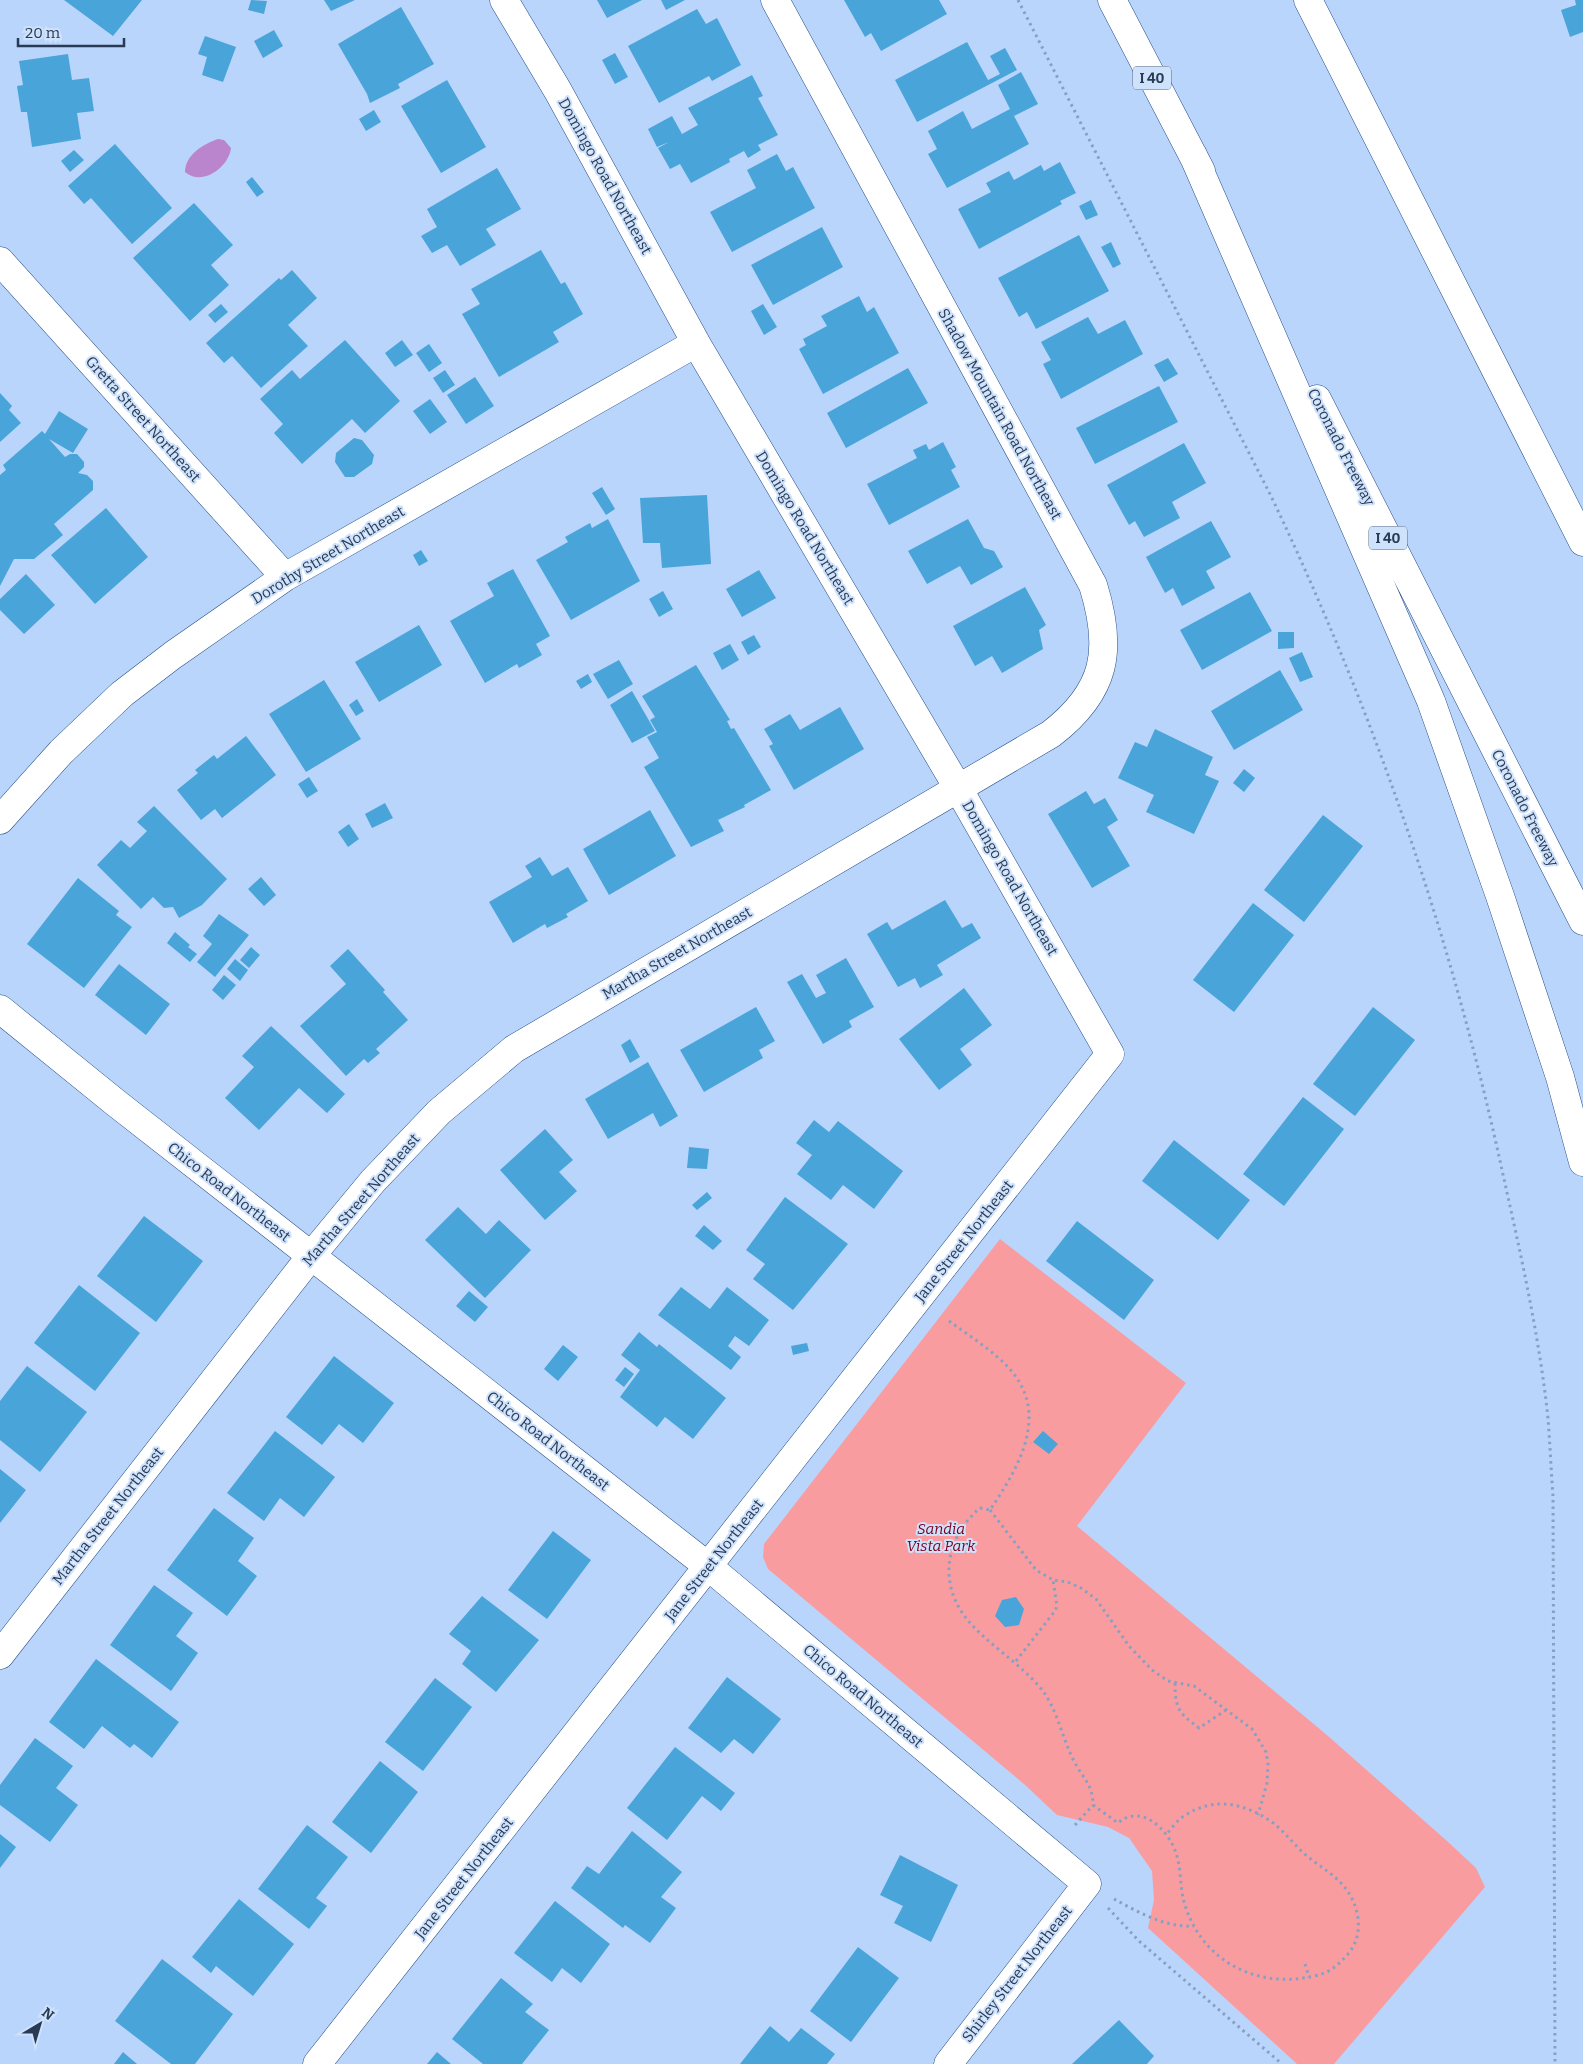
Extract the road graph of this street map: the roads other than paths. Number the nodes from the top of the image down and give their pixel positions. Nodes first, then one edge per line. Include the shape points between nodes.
1 (504, 0) edge
2 (775, 0) edge
3 (1112, 0) edge
4 (1308, 0) edge
5 (1193, 155) junction
6 (0, 261) edge
7 (696, 343) junction
8 (1547, 470) junction
9 (1583, 530) edge
10 (1583, 542) edge
11 (285, 578) junction
12 (958, 788) junction
13 (0, 820) edge
14 (1583, 921) edge
15 (0, 1009) edge
16 (1110, 1054) joint
17 (1583, 1162) edge
18 (311, 1256) junction
19 (709, 1567) junction
20 (0, 1655) edge
21 (1087, 1884) joint
22 (317, 2064) edge
23 (948, 2064) edge

1 - 7 main road, Domingo Road Northeast
2 - 12 main road, Shadow Mountain Road Northeast via 1093,585 1102,615 1105,634 1100,669 1082,706 1051,734
3 - 5 main road, Coronado Freeway / I 40
4 - 8 main road
5 - 14 main road, Coronado Freeway / I 40
5 - 17 main road via 1431,701 1500,896
6 - 11 main road, Gretta Street Northeast
7 - 11 main road, Dorothy Street Northeast
7 - 12 main road, Domingo Road Northeast
8 - 9 main road
8 - 10 main road
11 - 13 main road, Dorothy Street Northeast via 173,654 122,694 61,752
12 - 16 main road, Domingo Road Northeast
12 - 18 main road, Martha Street Northeast via 514,1049 439,1112 397,1154
15 - 18 main road, Chico Road Northeast
16 - 19 main road, Jane Street Northeast
18 - 19 main road, Chico Road Northeast
18 - 20 main road, Martha Street Northeast
19 - 21 main road, Chico Road Northeast
19 - 22 main road, Jane Street Northeast
21 - 23 main road, Shirley Street Northeast

